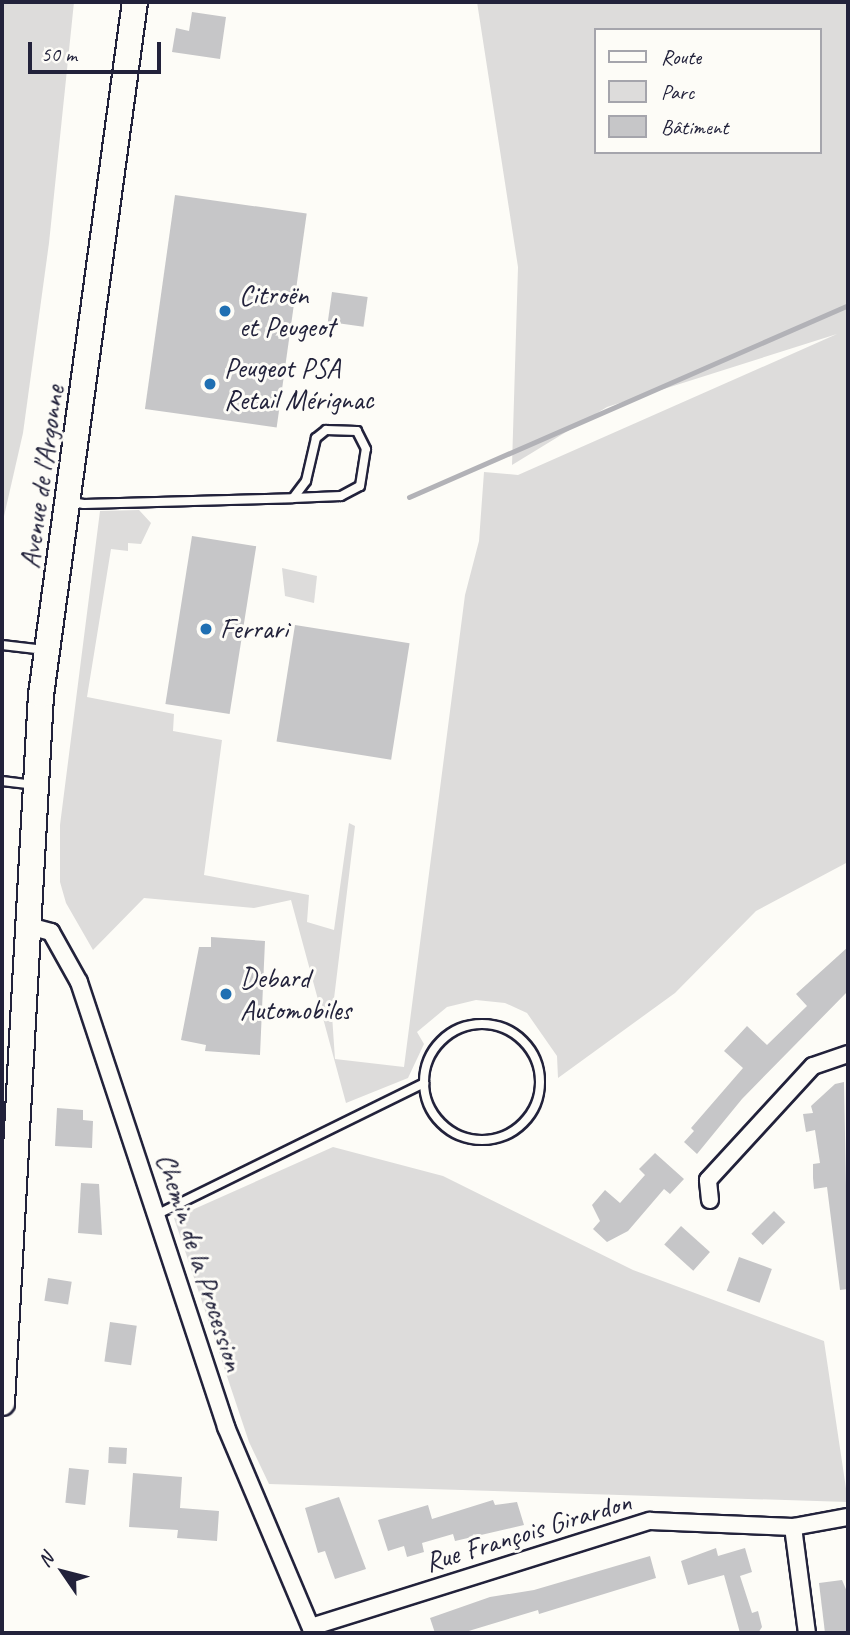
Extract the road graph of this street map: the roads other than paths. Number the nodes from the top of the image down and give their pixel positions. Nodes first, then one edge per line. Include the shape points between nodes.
1 (128, 2) edge
2 (135, 2) edge
3 (145, 2) edge
4 (128, 59) junction
5 (123, 105) junction
6 (293, 498) junction
7 (68, 502) junction
8 (2, 645) edge
9 (48, 650) junction
10 (2, 781) edge
11 (34, 785) junction
12 (25, 926) junction
13 (848, 1054) edge
14 (424, 1083) junction
15 (710, 1200) dead end
16 (156, 1215) junction
17 (2, 1403) edge
18 (848, 1517) edge
19 (793, 1527) junction
20 (312, 1630) edge
21 (807, 1633) edge

1 - 4 main road
2 - 4 main road, Avenue de l'Argonne
3 - 5 main road, Avenue de l'Argonne
4 - 5 main road, Avenue de l'Argonne
5 - 7 main road, Avenue de l'Argonne
6 - 6 lane via 341,496 360,486 366,449 356,430 326,430 316,438 306,481
6 - 7 lane
7 - 9 main road, Avenue de l'Argonne
8 - 9 lane
9 - 11 main road, Avenue de l'Argonne
10 - 11 lane
11 - 12 main road, Avenue de l'Argonne
12 - 16 street, Chemin de la Procession via 51,932 79,982
12 - 17 main road, Avenue de l'Argonne
13 - 15 street via 813,1066 708,1180
14 - 14 lane via 438,1120 472,1140 492,1140 526,1120 540,1083 538,1065 523,1042 500,1027 482,1024 464,1027 441,1042 426,1065
14 - 16 lane
16 - 20 street, Chemin de la Procession via 226,1427
18 - 19 street, Rue François Girardon
19 - 20 street, Rue François Girardon via 650,1521
19 - 21 street

